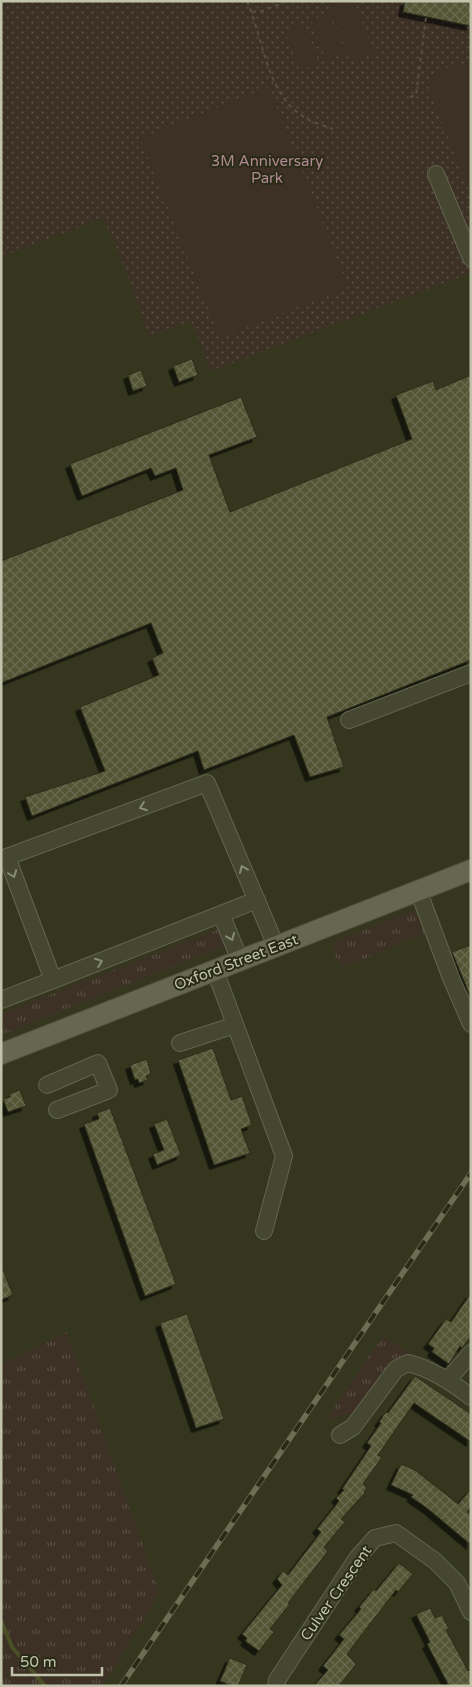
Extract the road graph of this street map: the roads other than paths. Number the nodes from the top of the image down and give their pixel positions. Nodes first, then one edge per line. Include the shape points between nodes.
1 (436, 174) dead end
2 (471, 258) edge
3 (471, 673) edge
4 (349, 720) dead end
5 (471, 870) edge
6 (418, 890) junction
7 (256, 900) junction
8 (221, 914) junction
9 (276, 946) junction
10 (240, 960) junction
11 (214, 970) junction
12 (53, 980) junction
13 (1, 1000) edge
14 (471, 1024) edge
15 (235, 1025) junction
16 (180, 1043) dead end
17 (1, 1054) edge
18 (46, 1085) dead end
19 (57, 1110) dead end
20 (264, 1231) dead end
21 (471, 1353) edge
22 (448, 1380) junction
23 (471, 1397) edge
24 (340, 1435) dead end
25 (471, 1612) edge
26 (276, 1686) edge

1 - 2 street
3 - 4 street
5 - 6 main road, Oxford Street East
6 - 9 main road, Oxford Street East
6 - 14 street
7 - 8 street
7 - 9 street
7 -> 12 street via 207,783 7,857
8 -> 10 street
12 -> 8 street
9 - 10 main road, Oxford Street East
10 - 11 main road, Oxford Street East
11 - 15 street
11 - 17 main road, Oxford Street East
12 - 13 street
15 - 16 street
15 - 20 street via 284,1156
18 - 19 street via 98,1064 109,1090
21 - 22 street
22 - 23 street
22 - 24 street via 408,1363 396,1369 353,1427
25 - 26 street, Culver Crescent via 457,1583 436,1561 396,1533 375,1538 358,1557

